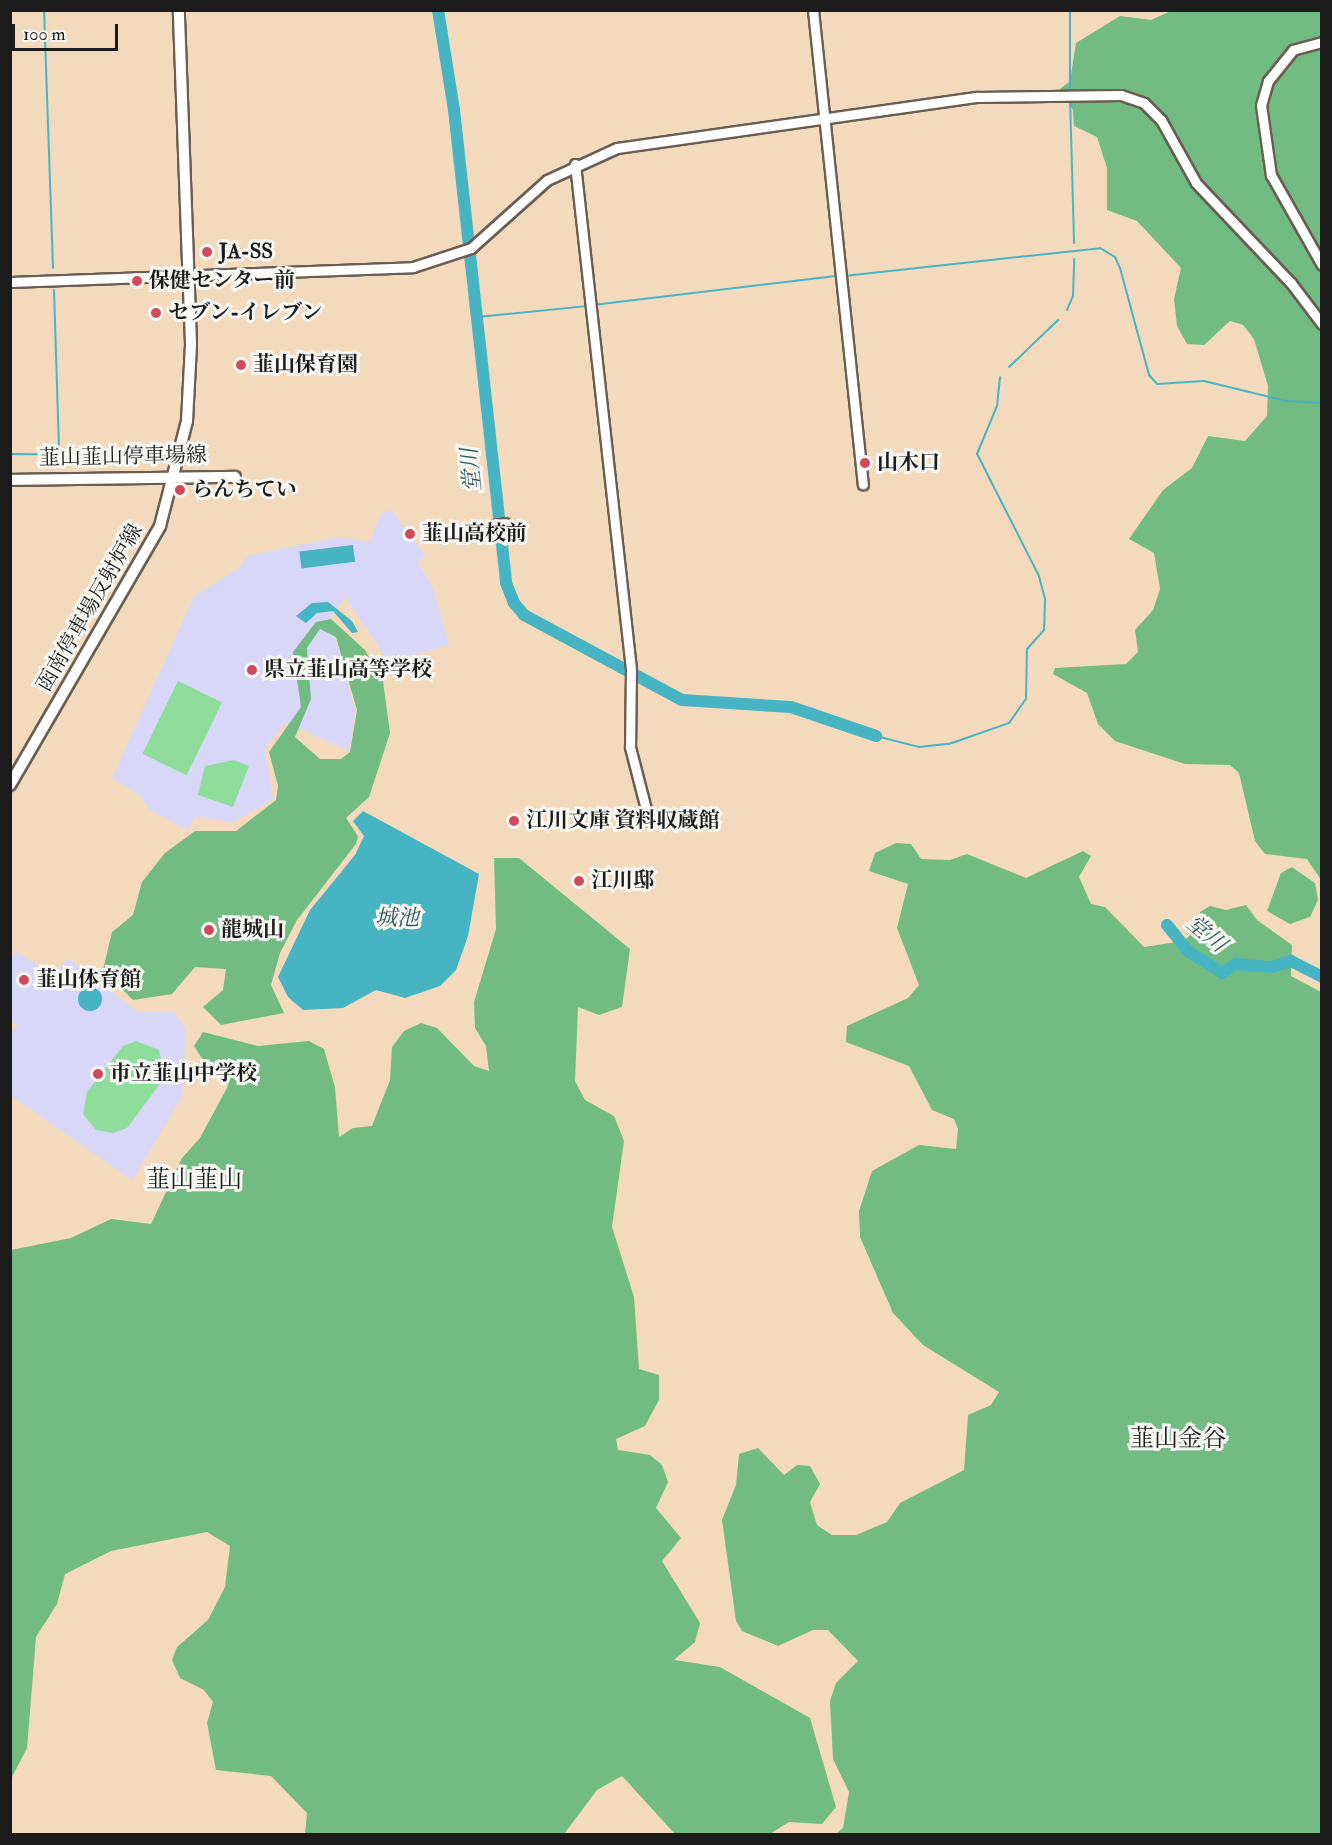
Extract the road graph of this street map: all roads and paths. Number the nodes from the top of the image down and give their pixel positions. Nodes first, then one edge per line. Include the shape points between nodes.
1 (179, 10) edge
2 (813, 10) edge
3 (1322, 42) edge
4 (824, 117) junction
5 (575, 164) junction
6 (1322, 265) edge
7 (188, 274) junction
8 (10, 282) edge
9 (1322, 324) edge
10 (171, 475) junction
11 (236, 477) dead end
12 (10, 480) edge
13 (863, 484) dead end
14 (506, 523) dead end
15 (494, 525) dead end
16 (10, 785) edge
17 (650, 821) dead end

1 - 7 main road, 函南停車場反射炉線
2 - 4 street
3 - 6 street via 1293,50 1268,81 1261,105 1271,175
4 - 5 street via 616,148
4 - 9 street via 977,97 1121,94 1144,103 1161,120 1203,192 1291,283
4 - 13 street
5 - 7 street via 547,180 465,252 401,269
5 - 17 street via 631,669 630,747
7 - 8 street
7 - 10 main road, 函南停車場反射炉線 via 191,386 187,421
10 - 11 main road, 韮山韮山停車場線
10 - 12 main road, 韮山韮山停車場線
10 - 16 main road, 函南停車場反射炉線 via 160,526
14 - 15 street

